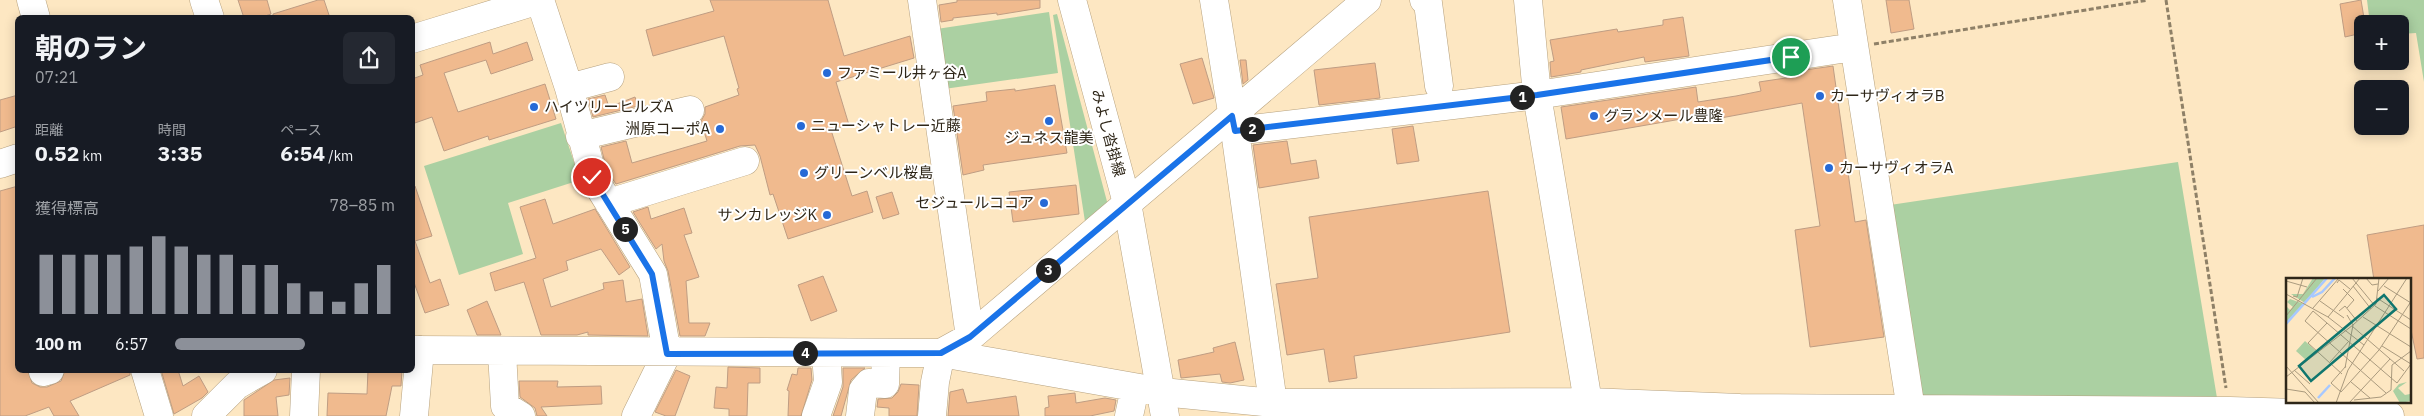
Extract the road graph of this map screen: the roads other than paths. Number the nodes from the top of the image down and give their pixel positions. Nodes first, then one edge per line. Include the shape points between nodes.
1 (31, 0) edge
2 (204, 0) edge
3 (539, 0) edge
4 (922, 0) edge
5 (1072, 0) edge
6 (1214, 0) edge
7 (1367, 0) edge
8 (1424, 0) edge
9 (1528, 0) edge
10 (1847, 0) edge
11 (35, 15) edge
12 (209, 15) edge
13 (415, 38) edge
14 (1854, 47) junction
15 (610, 77) dead end
16 (1439, 86) dead end
17 (568, 88) junction
18 (1537, 95) junction
19 (690, 110) dead end
20 (1234, 123) junction
21 (580, 136) junction
22 (15, 159) edge
23 (745, 161) dead end
24 (0, 164) edge
25 (1127, 202) junction
26 (609, 203) junction
27 (970, 337) junction
28 (416, 350) edge
29 (502, 352) junction
30 (826, 353) junction
31 (941, 353) junction
32 (667, 354) junction
33 (886, 354) junction
34 (146, 373) edge
35 (259, 373) edge
36 (306, 373) edge
37 (1139, 407) edge
38 (1279, 409) edge
39 (1591, 409) edge
40 (1911, 413) edge
41 (159, 416) edge
42 (206, 416) edge
43 (304, 416) edge
44 (414, 416) edge
45 (521, 416) edge
46 (636, 416) edge
47 (816, 416) edge
48 (860, 416) edge
49 (932, 416) edge
50 (2390, 416) edge

1 - 11 street
2 - 12 street
3 - 13 street
3 - 17 street
4 - 27 street
5 - 25 street, みよし沓掛線
6 - 20 street
7 - 20 street
8 - 16 street via 1428,3
9 - 18 street
10 - 14 street
14 - 18 street
14 - 40 street
15 - 17 street
17 - 21 street
18 - 20 street
18 - 39 street
19 - 21 street
20 - 25 street
20 - 38 street
21 - 26 street via 592,177
22 - 24 street
23 - 26 street
25 - 27 street
25 - 37 street, みよし沓掛線
26 - 32 street via 652,274
27 - 31 street
28 - 29 street
28 - 44 street
29 - 32 street
29 - 45 street via 505,406
30 - 32 street
30 - 33 street
30 - 47 street via 828,382
31 - 33 street
31 - 37 street
31 - 49 street
32 - 46 street
33 - 48 street via 885,384 869,383 864,390
34 - 41 street
35 - 42 street via 237,385
36 - 43 street
37 - 38 street
38 - 39 street
39 - 40 street via 1740,408
40 - 50 street via 2230,411

